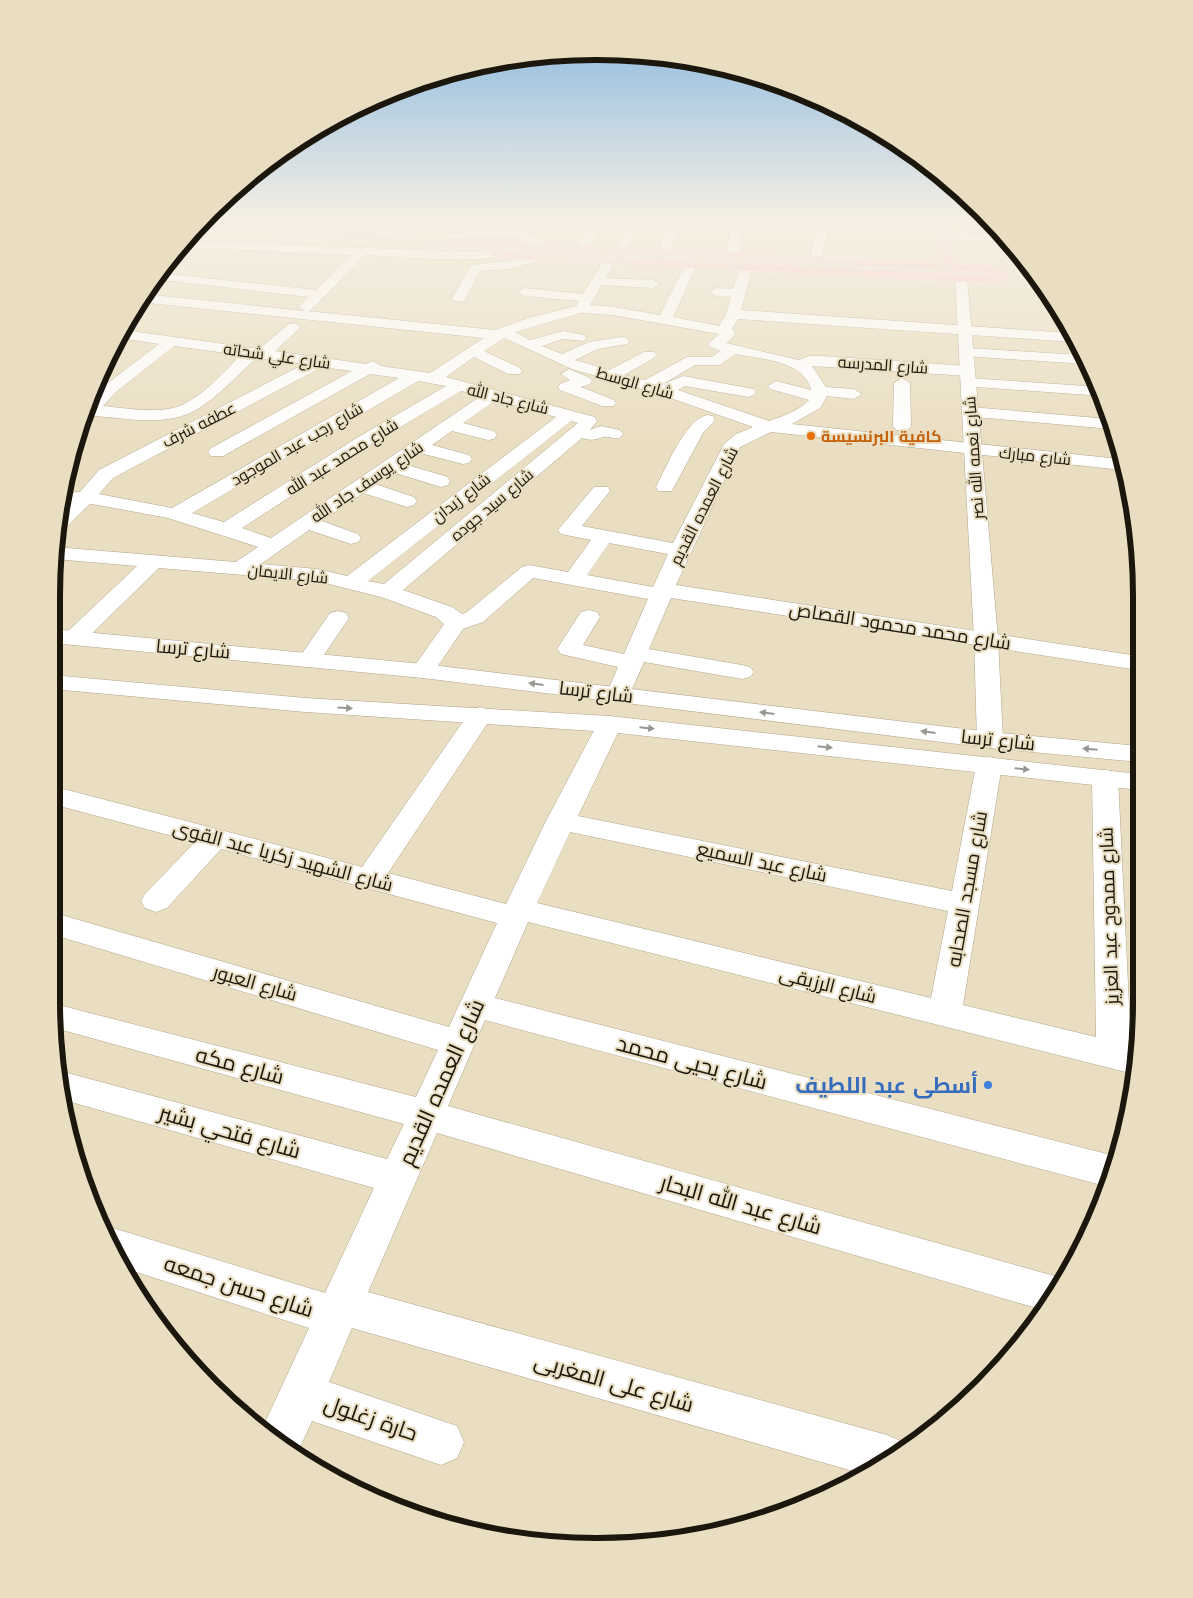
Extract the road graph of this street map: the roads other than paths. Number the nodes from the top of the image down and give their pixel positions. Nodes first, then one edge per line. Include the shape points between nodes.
1 (253, 296) edge
2 (318, 296) edge
3 (540, 296) edge
4 (589, 296) edge
5 (623, 296) edge
6 (678, 296) edge
7 (739, 296) edge
8 (962, 296) edge
9 (147, 304) edge
10 (146, 305) edge
11 (584, 305) junction
12 (236, 307) junction
13 (606, 314) junction
14 (733, 314) junction
15 (344, 319) junction
16 (634, 319) junction
17 (297, 320) junction
18 (562, 320) dead end
19 (668, 321) junction
20 (848, 323) junction
21 (899, 327) junction
22 (326, 330) junction
23 (724, 331) junction
24 (965, 332) junction
25 (500, 334) junction
26 (651, 334) dead end
27 (128, 335) edge
28 (579, 338) dead end
29 (786, 338) junction
30 (1066, 338) edge
31 (844, 339) dead end
32 (402, 340) dead end
33 (170, 342) junction
34 (897, 342) dead end
35 (473, 351) junction
36 (529, 352) junction
37 (257, 354) junction
38 (649, 355) dead end
39 (740, 355) junction
40 (384, 358) dead end
41 (1054, 358) junction
42 (1078, 360) edge
43 (320, 362) junction
44 (799, 366) junction
45 (566, 367) junction
46 (369, 369) junction
47 (968, 369) junction
48 (514, 371) dead end
49 (610, 376) junction
50 (425, 377) junction
51 (902, 383) dead end
52 (458, 386) junction
53 (647, 386) junction
54 (776, 386) dead end
55 (1065, 390) junction
56 (665, 391) junction
57 (748, 392) dead end
58 (1092, 392) edge
59 (819, 394) junction
60 (854, 394) dead end
61 (493, 395) junction
62 (97, 402) edge
63 (194, 404) junction
64 (232, 408) junction
65 (93, 412) edge
66 (971, 412) junction
67 (410, 414) junction
68 (803, 414) junction
69 (281, 418) junction
70 (449, 425) junction
71 (575, 426) junction
72 (902, 426) junction
73 (769, 427) junction
74 (325, 428) junction
75 (714, 432) junction
76 (614, 434) dead end
77 (1108, 434) edge
78 (488, 435) dead end
79 (973, 442) junction
80 (361, 444) junction
81 (217, 452) dead end
82 (337, 459) junction
83 (463, 459) dead end
84 (385, 462) junction
85 (1116, 464) edge
86 (304, 480) junction
87 (441, 481) dead end
88 (665, 487) dead end
89 (356, 489) junction
90 (601, 491) dead end
91 (69, 497) edge
92 (85, 498) junction
93 (271, 501) junction
94 (407, 501) dead end
95 (177, 514) junction
96 (303, 514) junction
97 (67, 516) edge
98 (227, 529) junction
99 (603, 536) junction
100 (351, 538) dead end
101 (274, 546) junction
102 (680, 550) junction
103 (62, 554) edge
104 (154, 561) junction
105 (241, 568) junction
106 (573, 579) junction
107 (353, 582) junction
108 (662, 592) junction
109 (398, 595) junction
110 (590, 616) dead end
111 (338, 618) dead end
112 (455, 624) junction
113 (63, 637) edge
114 (986, 639) junction
115 (60, 653) edge
116 (634, 659) junction
117 (309, 660) junction
118 (1133, 662) edge
119 (60, 667) edge
120 (423, 671) junction
121 (742, 672) dead end
122 (60, 683) edge
123 (305, 705) junction
124 (614, 709) junction
125 (480, 716) junction
126 (989, 752) junction
127 (1133, 754) edge
128 (1104, 778) junction
129 (1133, 781) edge
130 (60, 797) edge
131 (560, 821) junction
132 (215, 838) junction
133 (369, 879) junction
134 (156, 901) dead end
135 (964, 904) junction
136 (517, 913) junction
137 (60, 925) edge
138 (475, 1005) junction
139 (945, 1013) junction
140 (60, 1017) edge
141 (458, 1043) junction
142 (1125, 1058) edge
143 (67, 1086) edge
144 (426, 1115) junction
145 (1106, 1170) edge
146 (398, 1178) junction
147 (120, 1248) edge
148 (1048, 1292) edge
149 (339, 1311) junction
150 (301, 1395) junction
151 (282, 1436) edge
152 (441, 1442) dead end
153 (881, 1456) edge

1 - 12 street
2 - 17 street
3 - 11 street
4 - 11 street
5 - 13 street
6 - 19 street
7 - 14 street
8 - 24 street, شارع نعمه الله نصر
9 - 12 street via 161,300
10 - 17 street
11 - 13 street
11 - 18 street via 573,323
11 - 25 street
12 - 17 street
13 - 16 street
14 - 23 street
14 - 29 street
15 - 17 street
15 - 22 street
15 - 25 street
16 - 19 street
16 - 45 street via 618,337 592,345
17 - 22 street
17 - 37 street
19 - 23 street
19 - 26 street
20 - 21 street
20 - 29 street
20 - 31 street
21 - 24 street
21 - 34 street
22 - 32 street
23 - 39 street via 729,334 714,344
24 - 30 street
24 - 47 street, شارع نعمه الله نصر
25 - 35 street, شارع رجب عبد الموجود
25 - 36 street, شارع الوسط
27 - 33 street, شارع علي شحاته
28 - 36 street via 564,335
29 - 39 street
29 - 44 street
33 - 37 street, شارع علي شحاته
33 - 62 street
35 - 48 street
35 - 50 street, شارع رجب عبد الموجود
36 - 45 street, شارع الوسط via 547,354
37 - 43 street, شارع علي شحاته
37 - 63 street
38 - 49 street
39 - 53 street via 715,362 692,360
40 - 46 street
41 - 42 street
41 - 47 street
41 - 55 street
43 - 46 street, شارع علي شحاته
43 - 64 street, عطفه شرف
44 - 47 street, شارع المدرسه via 809,361 822,361
44 - 59 street via 815,378
45 - 49 street, شارع الوسط
45 - 71 street, شارع زيدان via 584,380 566,387 615,399
46 - 50 street, شارع علي شحاته
46 - 69 street
47 - 55 street
47 - 66 street, شارع نعمه الله نصر
49 - 53 street, شارع الوسط
50 - 52 street, شارع جاد الله
50 - 74 street, شارع رجب عبد الموجود
51 - 72 street
52 - 61 street, شارع جاد الله
52 - 67 street, شارع محمد عبد الله
53 - 56 street, شارع الوسط
54 - 59 street
55 - 58 street
56 - 57 street via 683,380
56 - 73 street, شارع الوسط
59 - 60 street
59 - 68 street, شارع العمده القديم via 814,406
61 - 70 street, شارع يوسف جاد الله
61 - 71 street, شارع جاد الله
63 - 64 street
63 - 65 street via 164,414
64 - 92 street, عطفه شرف via 106,474
66 - 77 street
66 - 79 street, شارع نعمه الله نصر
67 - 70 street
67 - 80 street, شارع محمد عبد الله
68 - 72 street
68 - 73 street, شارع العمده القديم
69 - 74 street
69 - 81 street
70 - 78 street
70 - 84 street, شارع يوسف جاد الله
71 - 76 street via 593,436 600,431
71 - 107 street, شارع زيدان
71 - 109 street via 590,444
72 - 79 street
73 - 75 street, شارع العمده القديم via 754,431
73 - 79 street, شارع مبارك
74 - 95 street, شارع رجب عبد الموجود
75 - 88 street
75 - 102 street, شارع العمده القديم via 721,466
77 - 79 street
79 - 85 street, شارع مبارك
79 - 114 street, شارع نعمه الله نصر
80 - 82 street, شارع محمد عبد الله
80 - 84 street
82 - 84 street
82 - 86 street, شارع محمد عبد الله
83 - 84 street
84 - 87 street
84 - 89 street, شارع يوسف جاد الله
86 - 89 street
86 - 93 street, شارع محمد عبد الله
89 - 94 street
89 - 96 street, شارع يوسف جاد الله
90 - 99 street via 568,530
91 - 92 street
92 - 95 street via 135,504
92 - 97 street, عطفه شرف
93 - 96 street
93 - 98 street, شارع محمد عبد الله
95 - 98 street
96 - 100 street
96 - 101 street, شارع يوسف جاد الله
98 - 101 street
99 - 102 street
99 - 106 street
101 - 105 street, شارع يوسف جاد الله
102 - 108 street, شارع العمده القديم
103 - 104 street, شارع الايمان
104 - 105 street, شارع الايمان
104 - 113 street
105 - 107 street, شارع الايمان
106 - 108 street, شارع محمد محمود القصاص
106 - 112 street, شارع محمد محمود القصاص via 529,571 475,617
107 - 109 street, شارع الايمان
108 - 114 street, شارع محمد محمود القصاص
108 - 116 street, شارع العمده القديم
109 - 112 street, شارع الايمان via 450,615
110 - 116 street via 569,649
111 - 117 street
112 - 120 street
113 - 117 street, شارع ترسا
114 - 118 street, شارع محمد محمود القصاص
114 - 126 street, شارع نعمه الله نصر
115 - 117 street via 238,670 271,669
116 - 121 street
116 - 124 street, شارع العمده القديم
117 - 120 street, شارع ترسا
119 - 123 street via 249,684 281,691
124 -> 120 street, شارع ترسا
122 - 123 street, شارع ترسا
123 -> 125 street, شارع ترسا
124 - 125 street, شارع ترسا
124 - 126 street, شارع ترسا
124 - 131 street, شارع العمده القديم
125 - 133 street
127 -> 126 street, شارع ترسا
126 -> 128 street, شارع ترسا
126 - 135 street, شارع مسجد الصحابه
128 - 129 street, شارع ترسا
128 - 142 street, شارع ممدوح عبد العزيز
130 - 132 street, شارع الشهيد زكريا عبد القوى
131 - 135 street, شارع عبد السميع
131 - 136 street, شارع العمده القديم
132 - 133 street, شارع الشهيد زكريا عبد القوى
132 - 134 street
133 - 136 street, شارع الشهيد زكريا عبد القوى
135 - 139 street, شارع مسجد الصحابه
136 - 138 street, شارع العمده القديم
136 - 139 street, شارع الرزيقى
137 - 141 street, شارع العبور
138 - 141 street, شارع العمده القديم
138 - 145 street, شارع يحيى محمد
139 - 142 street, شارع الرزيقى
140 - 144 street, شارع مكه
141 - 144 street, شارع العمده القديم
143 - 146 street, شارع فتحي بشير
144 - 146 street, شارع العمده القديم
144 - 148 street, شارع عبد الله البحار
146 - 149 street, شارع العمده القديم
147 - 149 street, شارع حسن جمعه
149 - 150 street, شارع العمده القديم
149 - 153 street, شارع على المغربى
150 - 151 street, شارع العمده القديم
150 - 152 street, حارة زغلول

